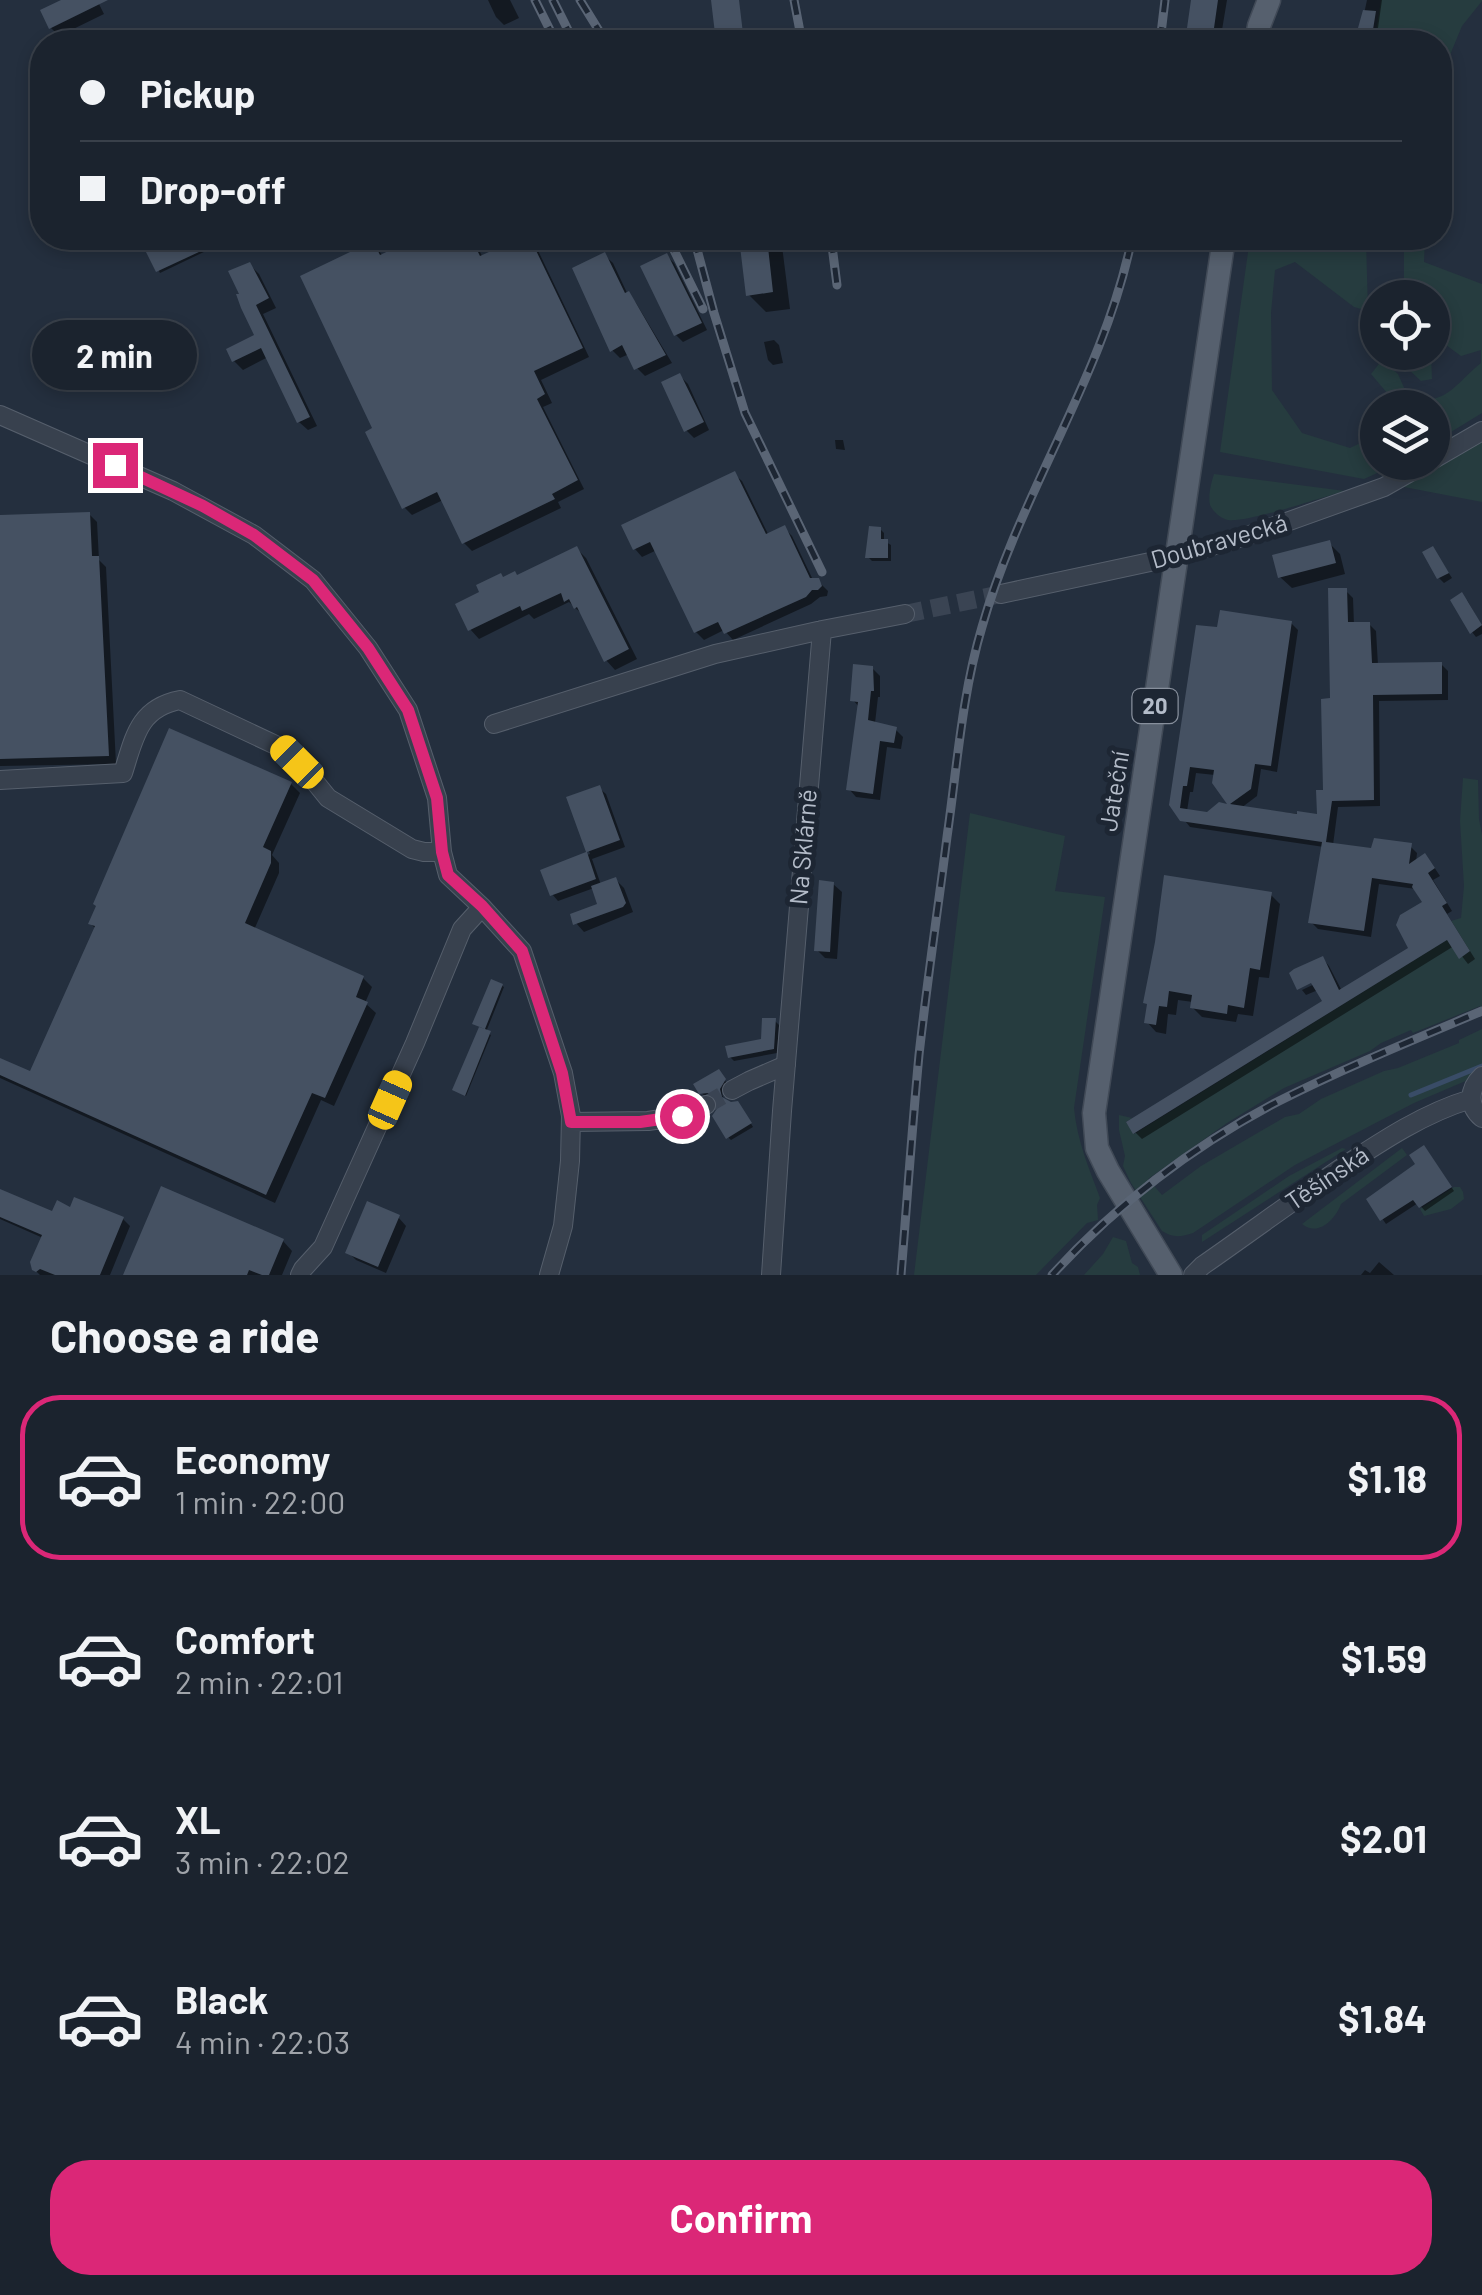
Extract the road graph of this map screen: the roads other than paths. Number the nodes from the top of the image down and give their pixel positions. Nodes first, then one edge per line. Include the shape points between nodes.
1 (1269, 0) edge
2 (1258, 30) edge
3 (1222, 250) edge
4 (0, 415) edge
5 (1482, 431) edge
6 (1450, 449) edge
7 (1398, 480) edge
8 (1178, 556) junction
9 (1001, 594) tunnel mouth
10 (905, 614) tunnel mouth
11 (822, 630) junction
12 (494, 724) dead end
13 (0, 780) edge
14 (442, 852) junction
15 (482, 906) junction
16 (786, 1065) junction
17 (1482, 1076) edge
18 (740, 1085) tunnel mouth
19 (1471, 1098) junction
20 (706, 1105) tunnel mouth
21 (1482, 1118) edge
22 (571, 1122) junction
23 (323, 1248) junction
24 (300, 1275) edge
25 (320, 1275) edge
26 (548, 1275) edge
27 (771, 1275) edge
28 (1171, 1275) edge
29 (1193, 1275) edge

1 - 2 main road
3 - 8 main road, Jateční / 20
4 - 14 street via 203,506 313,580 408,710 437,798
5 - 6 street, Doubravecká
7 - 8 street, Doubravecká
8 - 9 street, Doubravecká
8 - 28 main road, Jateční / 20 via 1094,1113 1108,1172
10 - 11 street
11 - 12 street via 715,654
11 - 16 street, Na Sklárně
13 - 14 street via 123,773 140,722 180,700 282,748 328,798 412,848
14 - 15 street via 448,875
15 - 22 street via 522,951
15 - 23 street via 462,930
16 - 18 street
16 - 27 street, Na Sklárně
17 - 19 street
19 - 21 street
19 - 29 street, Těšínská via 1380,1142
20 - 22 street via 648,1121
22 - 26 street via 563,1226
23 - 24 street
23 - 25 street

